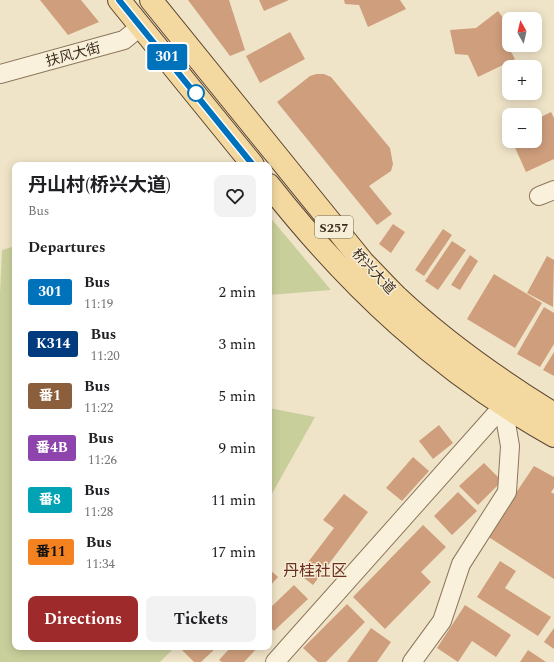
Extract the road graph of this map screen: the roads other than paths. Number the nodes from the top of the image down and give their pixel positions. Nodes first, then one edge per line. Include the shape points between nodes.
1 (119, 0) edge
2 (151, 0) edge
3 (141, 26) junction
4 (0, 74) edge
5 (251, 162) edge
6 (272, 189) edge
7 (503, 406) junction
8 (554, 414) edge
9 (554, 436) edge
10 (275, 662) edge
11 (412, 662) edge

1 - 3 main road
2 - 8 main road, 桥兴大道 / S257 via 363,262 397,297 434,330 526,397
3 - 4 street, 扶风大街 via 124,40
3 - 5 main road
6 - 7 main road, 桥兴大道 / S257 via 346,276 388,316 440,361
7 - 9 main road, 桥兴大道 / S257
7 - 10 street
7 - 11 street via 510,446 507,492 461,564 442,621

